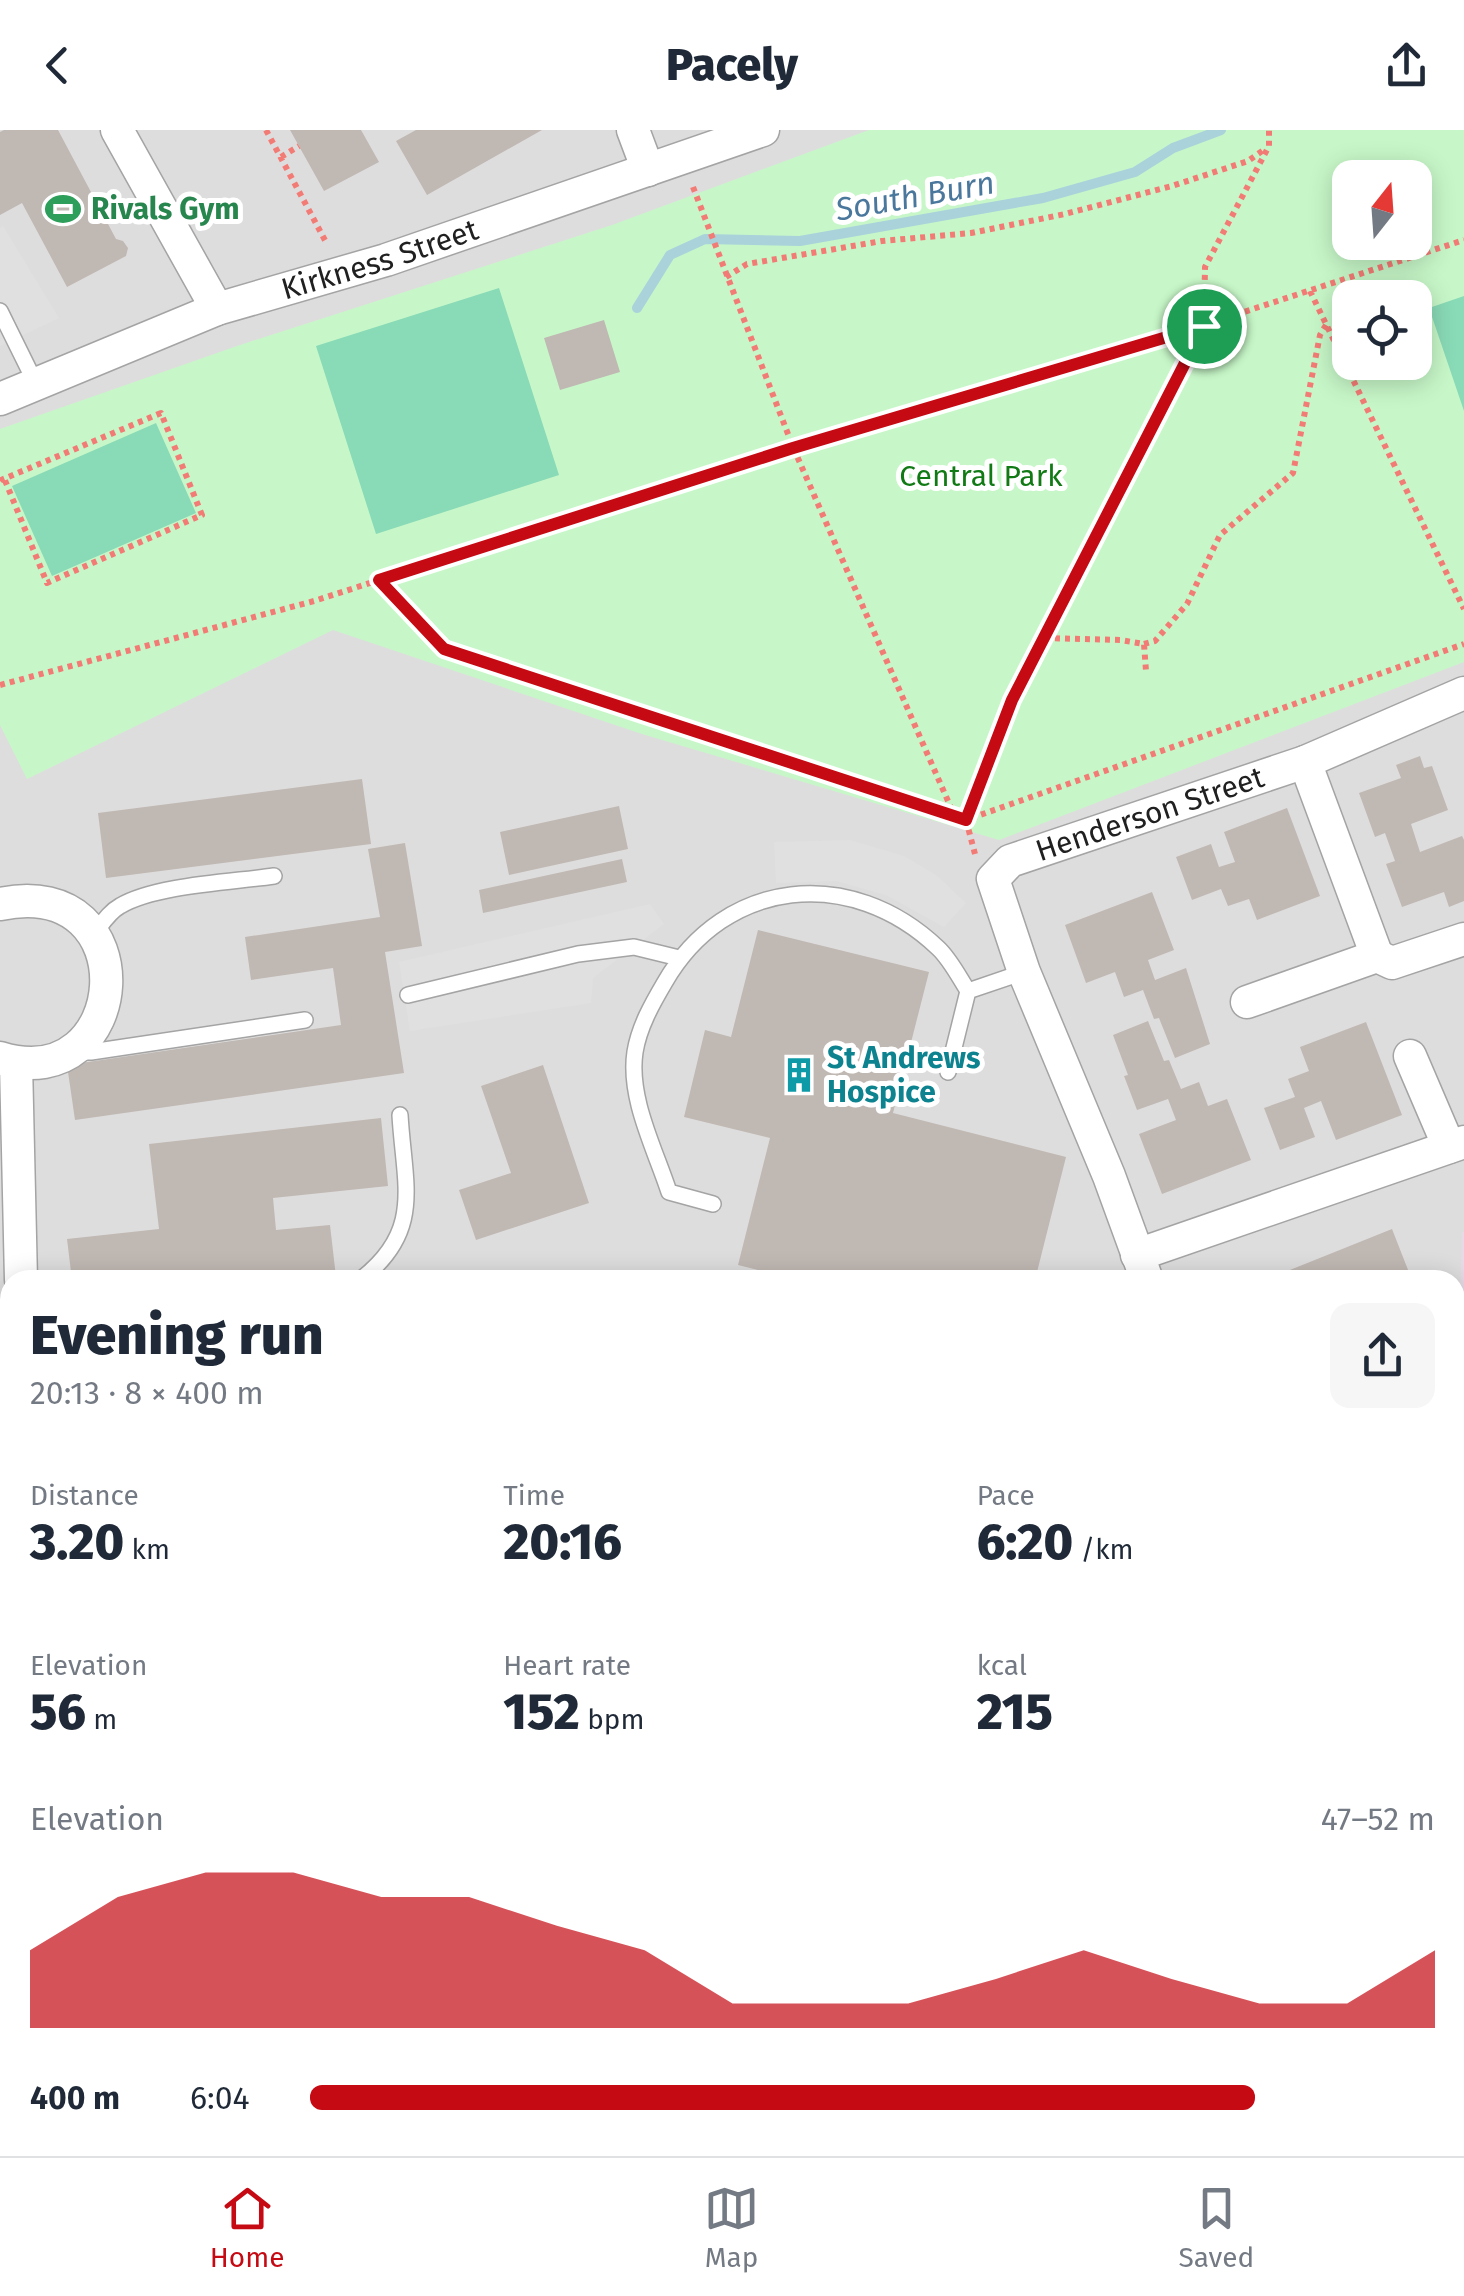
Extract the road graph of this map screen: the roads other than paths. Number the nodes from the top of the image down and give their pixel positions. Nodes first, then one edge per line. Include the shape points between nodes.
1 (117, 130) edge
2 (632, 130) edge
3 (763, 130) edge
4 (648, 170) junction
5 (217, 309) junction
6 (0, 311) edge
7 (36, 384) junction
8 (0, 399) edge
9 (1464, 692) edge
10 (1305, 762) junction
11 (274, 876) dead end
12 (0, 904) edge
13 (94, 934) junction
14 (1464, 939) edge
15 (1377, 956) junction
16 (679, 958) junction
17 (1024, 972) junction
18 (968, 992) junction
19 (408, 996) dead end
20 (1246, 1002) dead end
21 (305, 1020) dead end
22 (69, 1052) junction
23 (1410, 1056) dead end
24 (8, 1060) edge
25 (948, 1072) dead end
26 (400, 1115) dead end
27 (1456, 1145) edge
28 (714, 1204) dead end
29 (1142, 1268) edge
30 (20, 1270) edge
31 (373, 1270) edge

1 - 5 street
2 - 4 street
3 - 4 street, Kirkness Street
4 - 5 street, Kirkness Street
5 - 7 street, Kirkness Street
6 - 7 lane
7 - 8 street, Kirkness Street
9 - 10 street, Henderson Street
10 - 15 street
10 - 17 street, Henderson Street via 1010,861 993,880
11 - 13 lane via 156,893 123,904
12 - 13 street via 51,903
13 - 22 street via 109,986 90,1034
14 - 15 street via 1392,963
15 - 20 street
16 - 18 lane via 714,923 773,896 828,892 912,926 941,950
16 - 19 lane via 634,947 578,954
16 - 28 lane via 647,1012 635,1053 636,1090 669,1192
17 - 18 lane
17 - 29 street
18 - 25 lane
21 - 22 lane
22 - 24 street via 44,1062
23 - 27 street
24 - 30 street
26 - 31 lane via 406,1216
27 - 29 street

